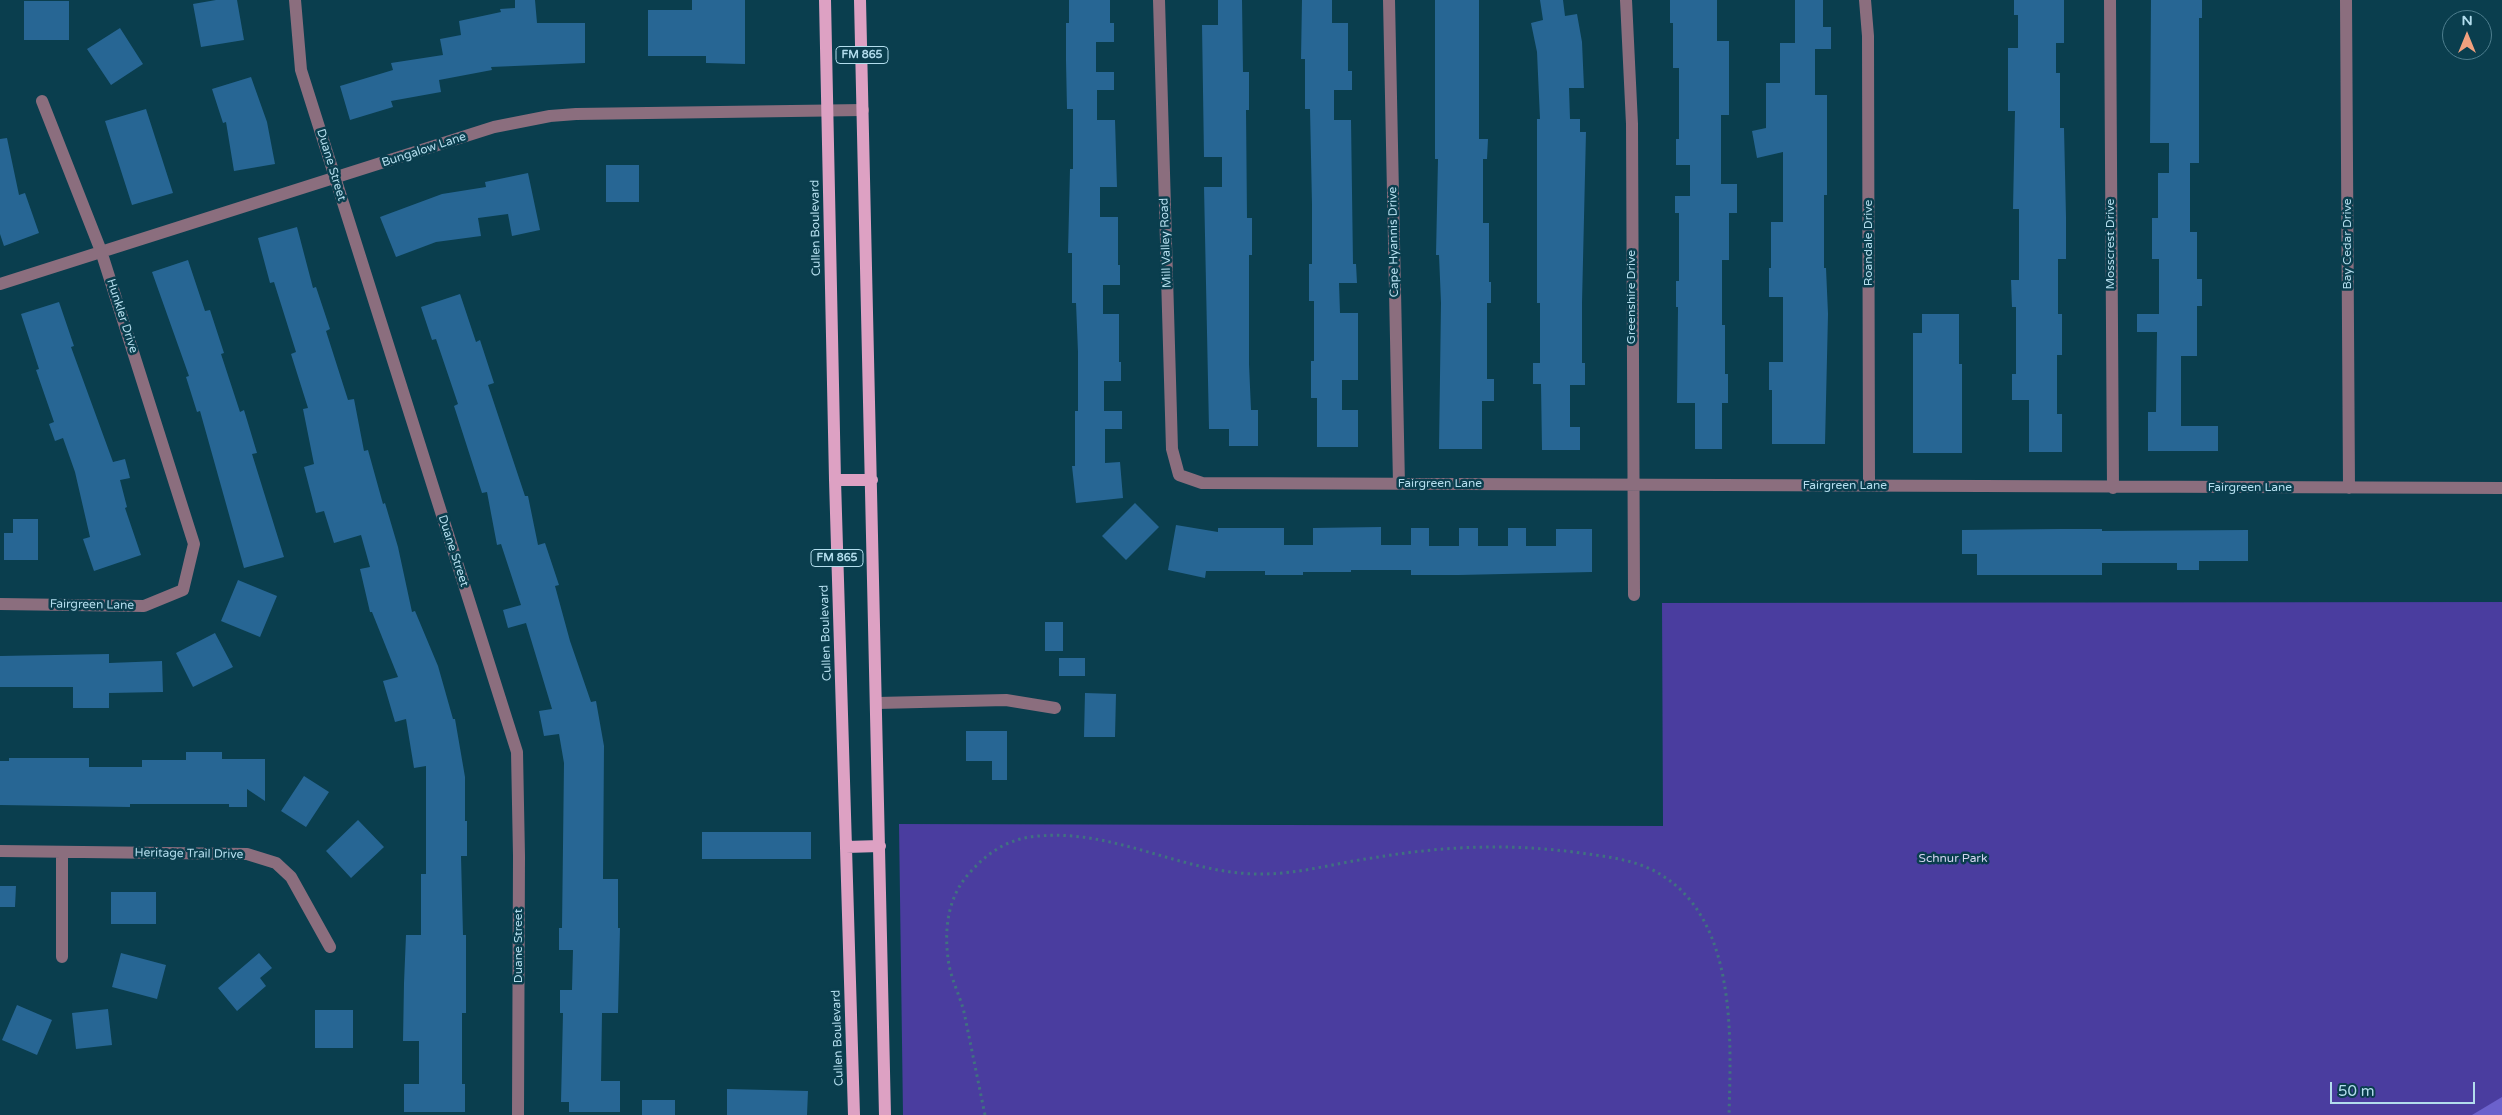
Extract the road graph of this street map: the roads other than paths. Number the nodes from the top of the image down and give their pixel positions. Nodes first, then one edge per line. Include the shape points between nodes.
1 (295, 0) edge
2 (825, 0) edge
3 (860, 0) edge
4 (1159, 0) edge
5 (1389, 0) edge
6 (1626, 0) edge
7 (1865, 0) edge
8 (2110, 0) edge
9 (2346, 0) edge
10 (42, 101) dead end
11 (828, 110) junction
12 (863, 110) junction
13 (335, 179) junction
14 (101, 251) junction
15 (0, 284) edge
16 (1189, 478) joint
17 (835, 480) junction
18 (872, 480) junction
19 (1399, 484) junction
20 (1632, 485) junction
21 (1869, 486) junction
22 (2113, 488) junction
23 (2349, 488) junction
24 (2502, 488) edge
25 (191, 534) joint
26 (1634, 595) dead end
27 (0, 604) edge
28 (877, 703) junction
29 (1055, 708) dead end
30 (880, 846) junction
31 (846, 847) junction
32 (0, 851) edge
33 (62, 852) junction
34 (330, 947) dead end
35 (62, 957) dead end
36 (518, 1115) edge
37 (854, 1115) edge
38 (885, 1115) edge

1 - 13 street, Duane Street via 301,70
2 - 11 main road, Cullen Boulevard / FM 865
3 - 12 main road, FM 865
4 - 16 street, Mill Valley Road via 1172,449 1179,475
5 - 19 street, Cape Hyannis Drive
6 - 20 street, Greenshire Drive via 1632,124
7 - 21 street, Roandale Drive via 1868,36
8 - 22 street, Mosscrest Drive
9 - 23 street, Bay Cedar Drive
10 - 14 street, Hunkler Drive
11 - 12 street, Bungalow Lane
11 - 13 street, Bungalow Lane via 550,116 494,126
11 - 17 main road, Cullen Boulevard / FM 865
12 - 18 main road, FM 865
13 - 14 street, Bungalow Lane
13 - 36 street, Duane Street via 517,752
14 - 15 street, Bungalow Lane
14 - 25 street, Hunkler Drive
16 - 19 street, Fairgreen Lane via 1202,483
17 - 18 main road
17 - 31 main road, Cullen Boulevard / FM 865
18 - 28 main road, FM 865
19 - 20 street, Fairgreen Lane
20 - 21 street, Fairgreen Lane
20 - 26 street, Greenshire Drive
21 - 22 street, Fairgreen Lane
22 - 23 street, Fairgreen Lane
23 - 24 street, Fairgreen Lane
25 - 27 street, Fairgreen Lane via 194,544 183,590 144,606
28 - 29 street via 1006,700
28 - 30 main road, FM 865
30 - 31 main road
30 - 38 main road, FM 865
31 - 37 main road, Cullen Boulevard / FM 865
32 - 33 street, Heritage Trail Drive
33 - 34 street, Heritage Trail Drive via 247,854 276,863 291,877
33 - 35 street

